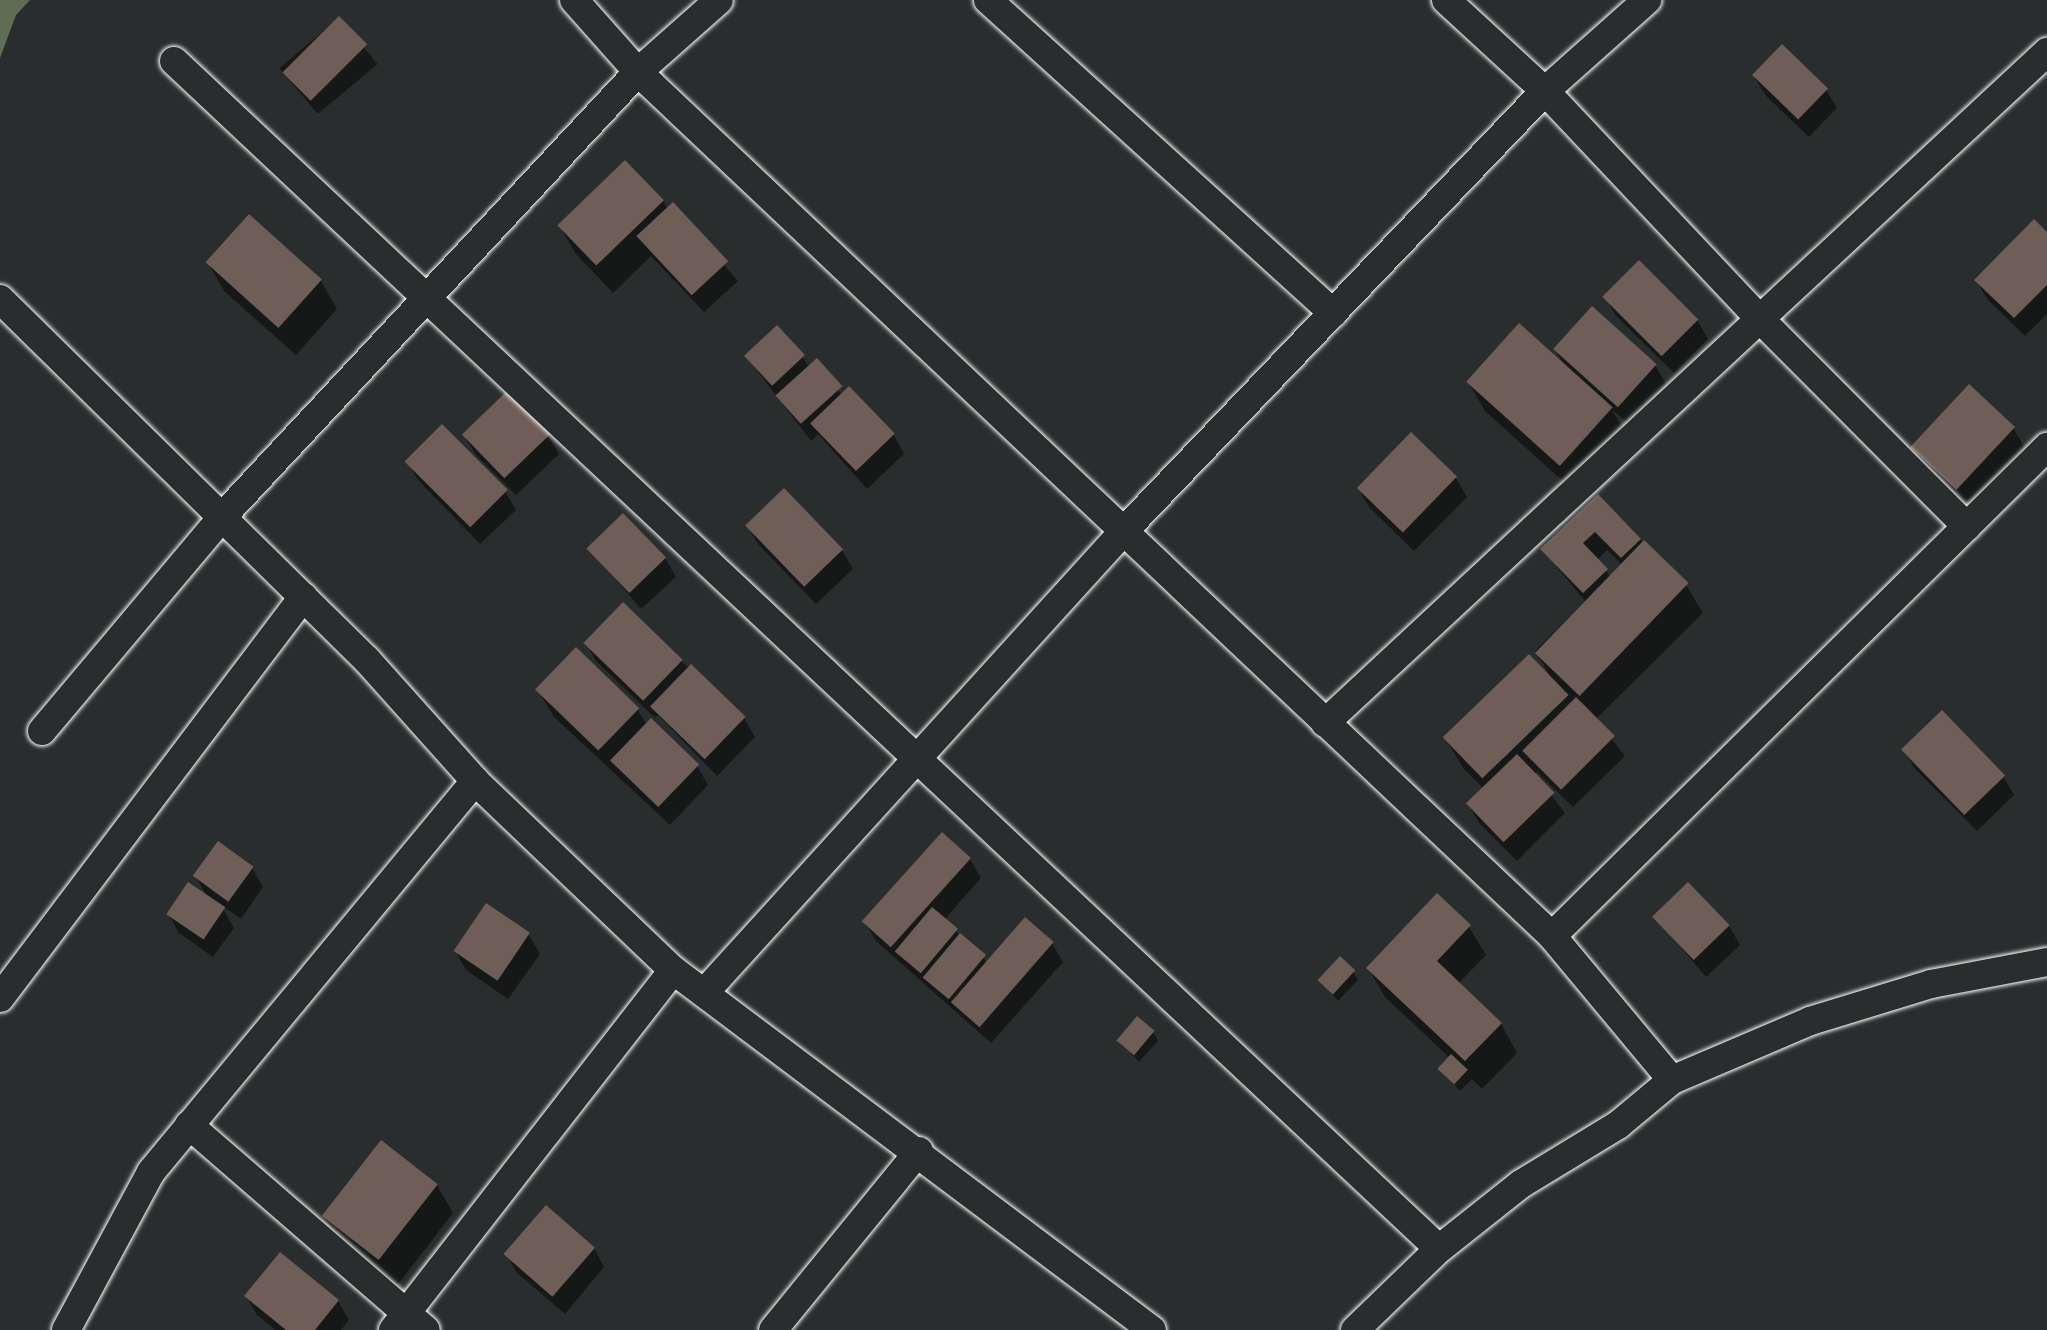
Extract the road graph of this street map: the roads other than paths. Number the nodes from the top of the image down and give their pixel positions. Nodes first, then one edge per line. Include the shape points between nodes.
1 (574, 0) edge
2 (719, 0) edge
3 (988, 0) edge
4 (1446, 0) edge
5 (1647, 0) edge
6 (2047, 52) edge
7 (174, 61) dead end
8 (638, 72) junction
9 (1545, 91) junction
10 (0, 299) edge
11 (426, 299) junction
12 (1333, 313) junction
13 (1760, 319) junction
14 (2047, 447) edge
15 (222, 517) junction
16 (1967, 527) junction
17 (1122, 533) junction
18 (303, 597) junction
19 (1325, 723) junction
20 (42, 731) dead end
21 (915, 761) junction
22 (475, 781) junction
23 (1552, 936) junction
24 (2047, 962) edge
25 (673, 970) junction
26 (704, 993) junction
27 (0, 998) edge
28 (1672, 1080) junction
29 (189, 1125) junction
30 (919, 1151) junction
31 (1439, 1249) junction
32 (408, 1325) edge
33 (66, 1330) edge
34 (773, 1330) edge
35 (1152, 1330) edge
36 (1355, 1330) edge

1 - 8 street
2 - 8 street
3 - 12 street
4 - 9 street
5 - 9 street
6 - 13 street
7 - 11 street
8 - 11 street
8 - 17 street
9 - 12 street
9 - 13 street
10 - 15 street
11 - 15 street
11 - 21 street
12 - 17 street
13 - 16 street
13 - 19 street
14 - 16 street
15 - 18 street
15 - 20 street
16 - 23 street
17 - 19 street
17 - 21 street
18 - 22 street
18 - 27 street
19 - 23 street
21 - 26 street
21 - 31 street
22 - 25 street
22 - 29 street
23 - 28 street
24 - 28 street via 1931,984 1810,1021
25 - 26 street
25 - 32 street
26 - 30 street
28 - 31 street via 1618,1125 1521,1184
29 - 32 street
29 - 33 street via 151,1172
30 - 34 street
30 - 35 street
31 - 36 street

